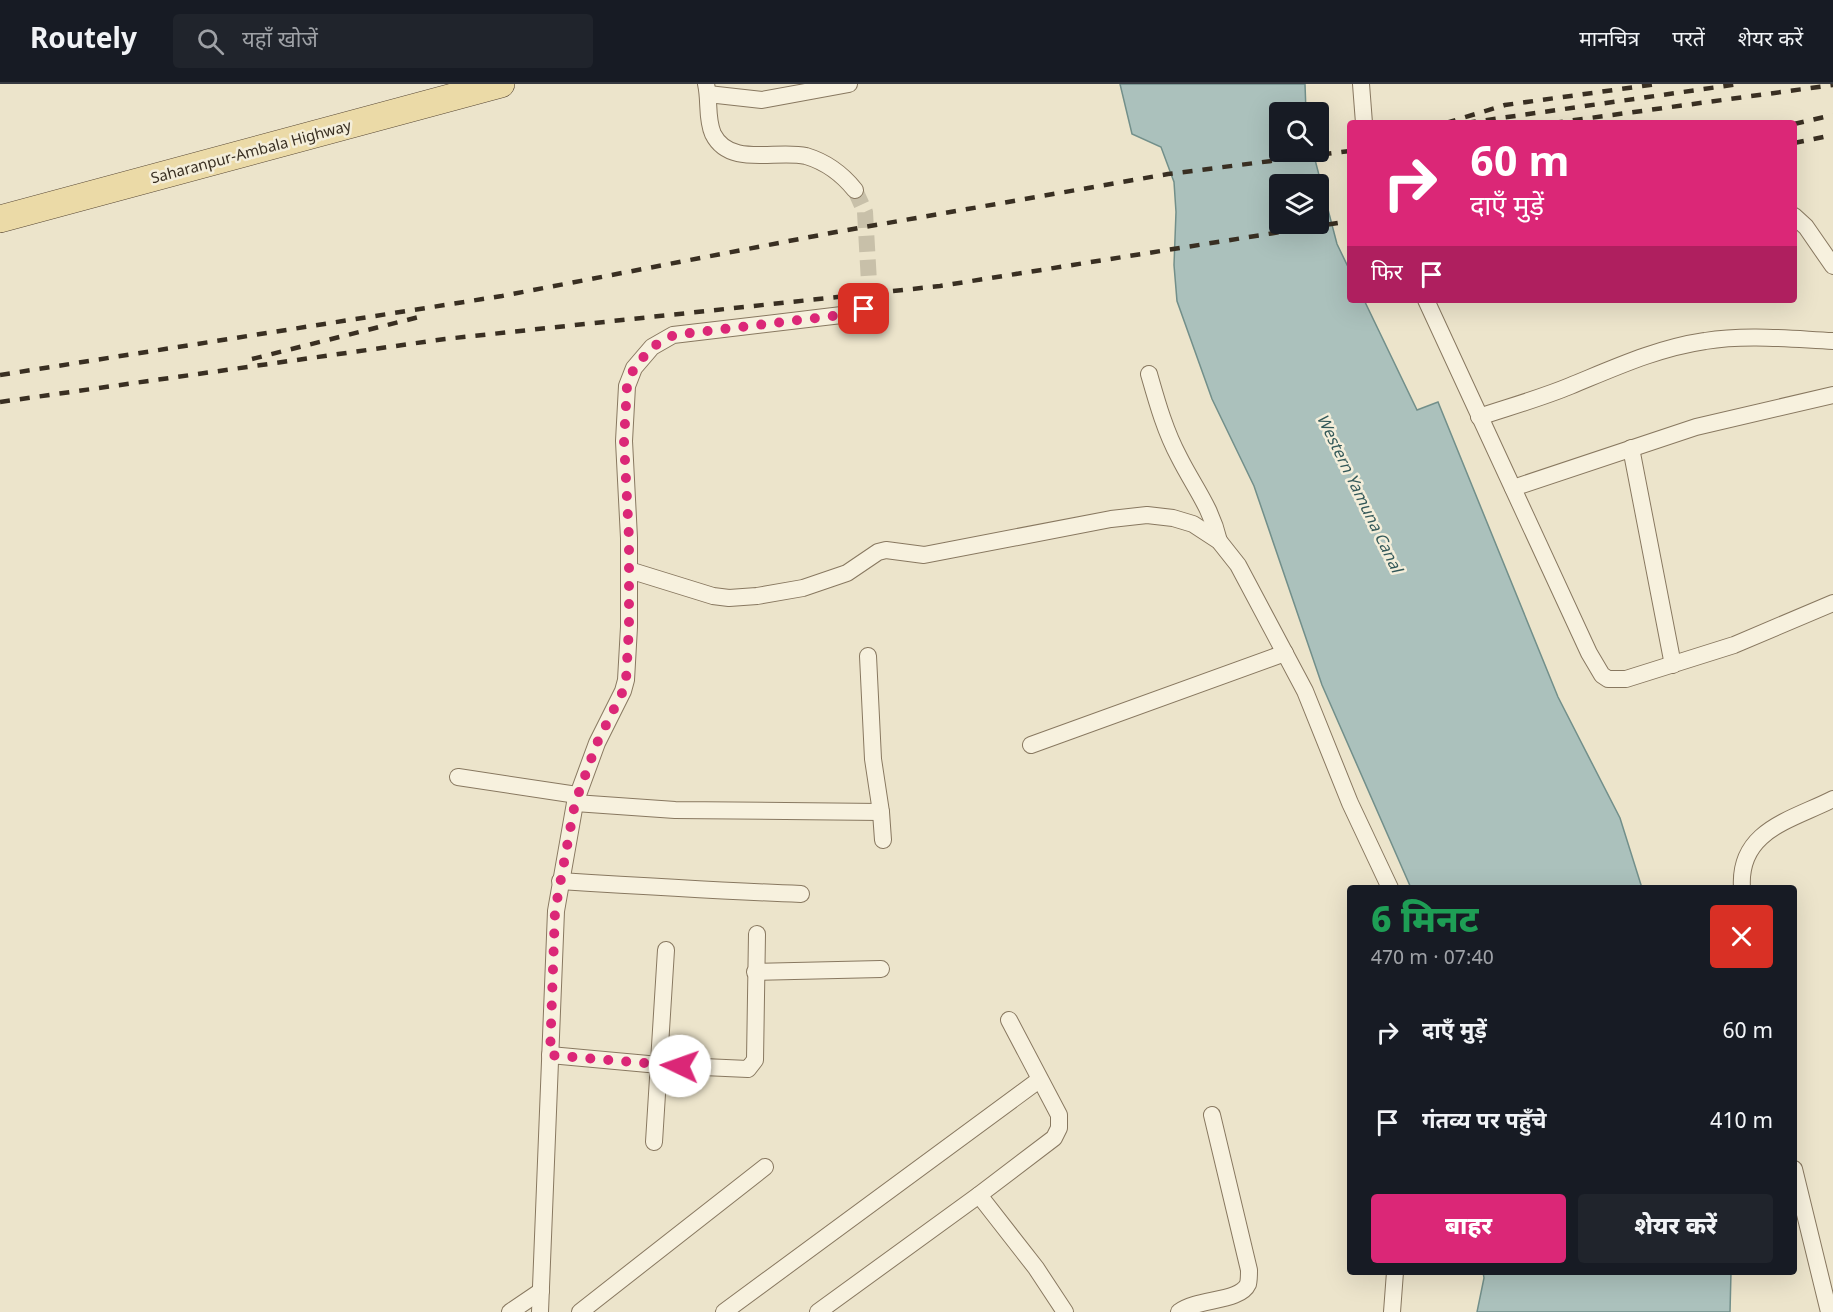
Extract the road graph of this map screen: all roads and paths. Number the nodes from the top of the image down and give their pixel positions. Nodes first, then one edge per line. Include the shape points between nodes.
1 (501, 84) edge
2 (849, 84) edge
3 (1361, 84) edge
4 (707, 89) edge
5 (1364, 120) edge
6 (855, 190) tunnel mouth
7 (0, 219) edge
8 (1797, 219) edge
9 (1833, 266) edge
10 (870, 300) dead end
11 (1427, 303) edge
12 (1833, 341) edge
13 (1149, 374) dead end
14 (1833, 395) edge
15 (1479, 417) junction
16 (1631, 448) junction
17 (1513, 488) junction
18 (1220, 541) junction
19 (629, 570) junction
20 (1833, 603) edge
21 (1285, 653) junction
22 (868, 656) dead end
23 (1673, 665) junction
24 (1031, 745) dead end
25 (458, 777) dead end
26 (576, 799) junction
27 (1833, 799) edge
28 (881, 812) junction
29 (883, 840) dead end
30 (560, 881) junction
31 (1389, 885) edge
32 (1742, 885) edge
33 (801, 894) dead end
34 (756, 934) dead end
35 (666, 950) dead end
36 (881, 969) dead end
37 (755, 972) junction
38 (1009, 1020) dead end
39 (550, 1055) junction
40 (659, 1065) junction
41 (1039, 1080) junction
42 (1212, 1115) dead end
43 (654, 1142) dead end
44 (765, 1167) dead end
45 (1797, 1181) edge
46 (979, 1196) junction
47 (1395, 1275) edge
48 (541, 1291) junction
49 (510, 1312) edge
50 (540, 1312) edge
51 (580, 1312) edge
52 (724, 1312) edge
53 (818, 1312) edge
54 (1065, 1312) edge
55 (1179, 1312) edge
56 (1392, 1312) edge
57 (1829, 1312) edge

1 - 7 main road, Saharanpur-Ambala Highway
2 - 4 street via 762,100
3 - 5 street
4 - 6 street via 708,122 725,149 739,154 790,154 815,159 844,176
8 - 9 street
10 - 19 street via 864,309 850,314 674,335 652,347 634,368 627,386 624,441
11 - 15 street
12 - 15 street via 1706,340 1664,350
13 - 18 street via 1173,445 1214,518
14 - 16 street via 1696,427
15 - 17 street
16 - 17 street
16 - 23 street
17 - 23 street via 1602,675 1626,679
18 - 19 street via 1193,524 1173,518 1148,515 1112,519 924,555 886,550 847,573 804,588 738,597 705,594
18 - 21 street via 1238,565
19 - 26 street via 623,691 597,743
20 - 23 street via 1734,645
21 - 24 street
21 - 31 street
22 - 28 street via 873,759
25 - 26 street
26 - 28 street via 675,810
26 - 30 street
27 - 32 street via 1782,822 1756,840 1744,862
28 - 29 street
30 - 33 street
30 - 39 street via 555,911
34 - 37 street
35 - 40 street
36 - 37 street
37 - 40 street via 755,1060 750,1067
38 - 41 street
39 - 40 street
39 - 48 street
40 - 43 street
41 - 46 street via 1059,1115 1057,1133
41 - 52 street
42 - 55 street via 1249,1279 1234,1296 1199,1302
44 - 51 street
45 - 57 street
46 - 53 street
46 - 54 street
47 - 56 street
48 - 49 street
48 - 50 street

